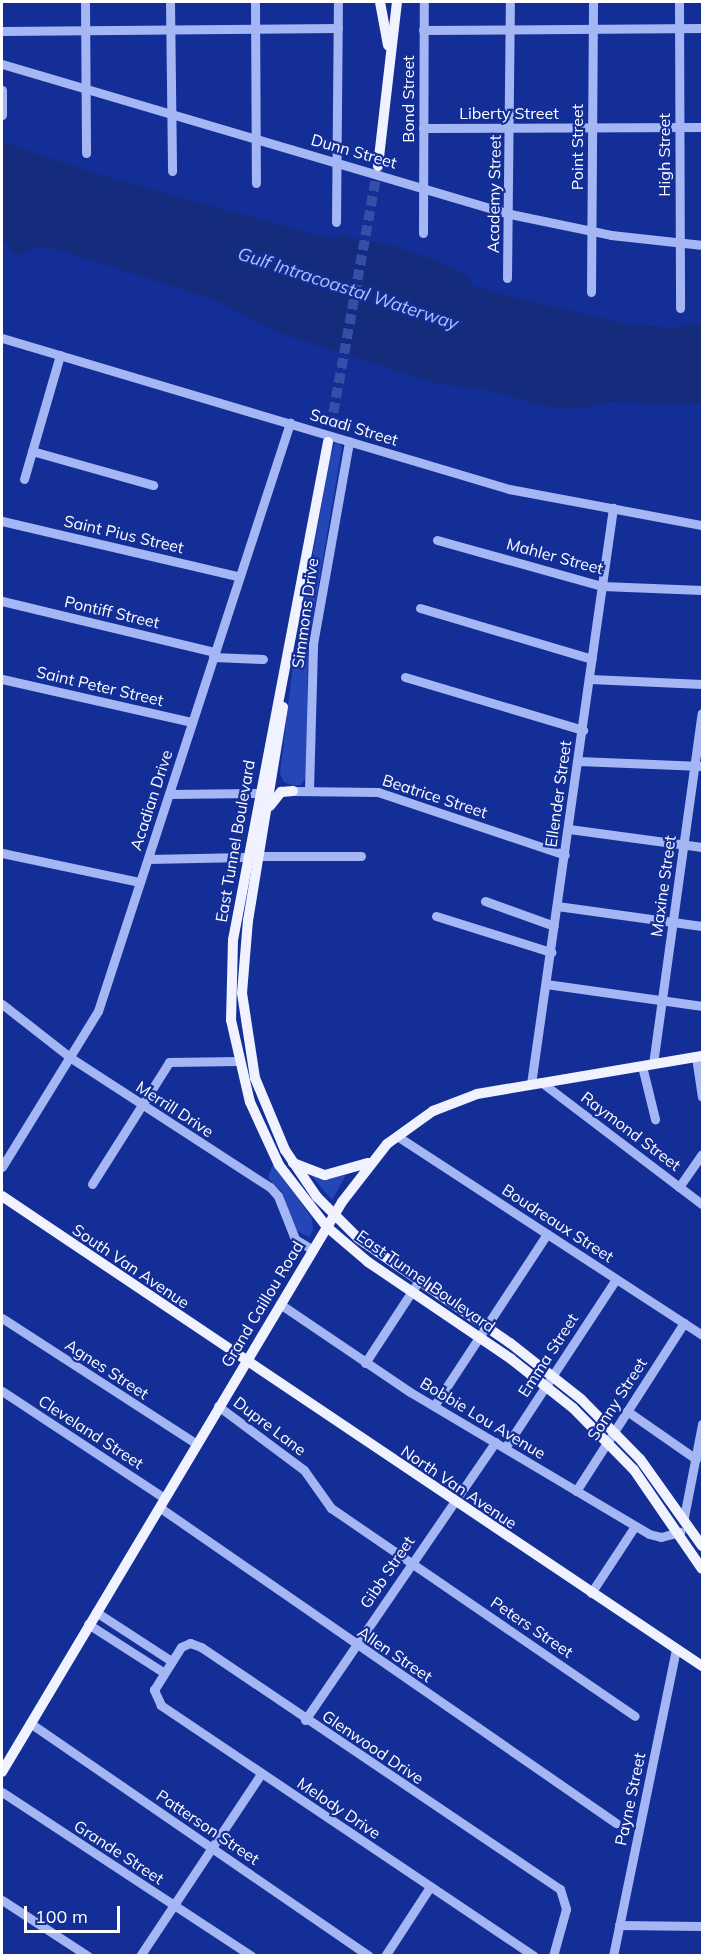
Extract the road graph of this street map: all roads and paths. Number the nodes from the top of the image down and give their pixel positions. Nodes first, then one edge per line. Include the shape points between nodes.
1 (85, 2) edge
2 (170, 2) edge
3 (255, 2) edge
4 (338, 2) edge
5 (380, 2) edge
6 (397, 2) edge
7 (424, 2) edge
8 (510, 2) edge
9 (592, 2) edge
10 (679, 2) edge
11 (338, 28) junction
12 (510, 28) junction
13 (592, 28) junction
14 (678, 28) junction
15 (702, 28) edge
16 (85, 29) junction
17 (170, 29) junction
18 (255, 30) junction
19 (423, 30) junction
20 (2, 31) edge
21 (2, 64) edge
22 (390, 73) junction
23 (86, 87) junction
24 (2, 90) edge
25 (2, 115) edge
26 (171, 115) junction
27 (679, 127) junction
28 (702, 127) edge
29 (423, 128) junction
30 (510, 128) junction
31 (593, 128) junction
32 (255, 140) junction
33 (86, 153) dead end
34 (337, 161) junction
35 (378, 166) tunnel mouth
36 (172, 171) dead end
37 (256, 183) dead end
38 (423, 187) junction
39 (510, 214) junction
40 (336, 222) dead end
41 (592, 232) junction
42 (423, 233) dead end
43 (678, 244) junction
44 (702, 245) edge
45 (507, 278) dead end
46 (591, 292) dead end
47 (680, 308) dead end
48 (2, 338) edge
49 (60, 355) junction
50 (290, 423) junction
51 (349, 441) junction
52 (328, 442) tunnel mouth
53 (32, 452) junction
54 (24, 479) dead end
55 (153, 485) dead end
56 (613, 508) junction
57 (2, 521) edge
58 (702, 525) edge
59 (437, 540) dead end
60 (240, 577) junction
61 (602, 586) junction
62 (702, 591) edge
63 (2, 601) edge
64 (420, 609) dead end
65 (214, 655) junction
66 (263, 659) dead end
67 (592, 660) junction
68 (405, 678) dead end
69 (2, 679) edge
70 (590, 679) junction
71 (285, 680) junction
72 (702, 684) edge
73 (702, 713) edge
74 (192, 722) junction
75 (583, 730) junction
76 (578, 761) junction
77 (699, 766) edge
78 (274, 768) junction
79 (309, 790) junction
80 (292, 791) junction
81 (169, 794) junction
82 (259, 794) junction
83 (267, 812) junction
84 (569, 830) junction
85 (250, 837) junction
86 (684, 845) junction
87 (702, 847) edge
88 (2, 853) edge
89 (565, 855) junction
90 (258, 856) junction
91 (361, 856) dead end
92 (246, 858) junction
93 (148, 859) junction
94 (254, 880) junction
95 (140, 882) junction
96 (485, 901) dead end
97 (557, 906) junction
98 (436, 916) dead end
99 (673, 922) junction
100 (554, 926) junction
101 (702, 926) edge
102 (551, 952) junction
103 (546, 984) junction
104 (662, 1001) junction
105 (2, 1005) edge
106 (702, 1006) edge
107 (699, 1057) edge
108 (71, 1058) junction
109 (238, 1061) junction
110 (648, 1065) junction
111 (536, 1083) junction
112 (702, 1097) edge
113 (141, 1106) junction
114 (655, 1119) dead end
115 (398, 1136) junction
116 (702, 1154) edge
117 (293, 1163) junction
118 (369, 1163) junction
119 (2, 1167) edge
120 (92, 1184) dead end
121 (679, 1187) junction
122 (2, 1196) edge
123 (702, 1204) edge
124 (334, 1215) junction
125 (327, 1227) junction
126 (547, 1234) junction
127 (314, 1250) junction
128 (616, 1279) junction
129 (418, 1282) junction
130 (411, 1292) junction
131 (280, 1304) junction
132 (2, 1317) edge
133 (684, 1323) junction
134 (486, 1327) junction
135 (702, 1335) edge
136 (480, 1338) junction
137 (245, 1360) junction
138 (365, 1363) junction
139 (552, 1375) junction
140 (546, 1385) junction
141 (2, 1391) edge
142 (218, 1406) junction
143 (434, 1406) junction
144 (627, 1411) junction
145 (702, 1424) edge
146 (614, 1431) junction
147 (607, 1441) junction
148 (495, 1442) junction
149 (197, 1444) junction
150 (505, 1448) junction
151 (696, 1459) junction
152 (576, 1491) junction
153 (454, 1502) junction
154 (162, 1503) junction
155 (684, 1517) junction
156 (635, 1526) junction
157 (680, 1532) junction
158 (702, 1546) edge
159 (411, 1563) junction
160 (702, 1569) edge
161 (591, 1593) junction
162 (96, 1612) junction
163 (88, 1624) junction
164 (356, 1645) junction
165 (676, 1649) junction
166 (170, 1660) junction
167 (702, 1666) edge
168 (164, 1672) junction
169 (635, 1716) dead end
170 (305, 1720) junction
171 (30, 1723) junction
172 (2, 1772) edge
173 (261, 1774) junction
174 (2, 1792) edge
175 (616, 1823) dead end
176 (212, 1849) junction
177 (430, 1887) junction
178 (2, 1900) edge
179 (173, 1904) junction
180 (619, 1926) junction
181 (702, 1926) edge
182 (88, 1956) edge
183 (140, 1956) edge
184 (252, 1956) edge
185 (369, 1956) edge
186 (385, 1956) edge
187 (534, 1956) edge
188 (553, 1956) edge
189 (613, 1956) edge

1 - 16 street
2 - 17 street
3 - 18 street
4 - 11 street
5 - 22 main road via 387,30
6 - 22 main road
7 - 19 street, Bond Street
8 - 12 street, Academy Street
9 - 13 street, Point Street
10 - 14 street, High Street
11 - 18 street
11 - 34 street
12 - 13 street
12 - 19 street
12 - 30 street, Academy Street
13 - 14 street
13 - 31 street, Point Street
14 - 15 street
14 - 27 street, High Street
16 - 17 street
16 - 20 street
16 - 23 street
17 - 18 street
17 - 26 street
18 - 32 street
19 - 29 street, Bond Street
21 - 23 street, Dunn Street
22 - 35 main road
23 - 26 street, Dunn Street
23 - 33 street
24 - 25 street
26 - 32 street, Dunn Street
26 - 36 street
27 - 28 street, Liberty Street
27 - 31 street, Liberty Street
27 - 43 street, High Street
29 - 30 street, Liberty Street
29 - 38 street, Bond Street
30 - 31 street, Liberty Street
30 - 39 street, Academy Street
31 - 41 street, Point Street
32 - 34 street, Dunn Street
32 - 37 street
34 - 38 street, Dunn Street
34 - 40 street
38 - 39 street, Dunn Street
38 - 42 street, Bond Street
39 - 41 street, Dunn Street
39 - 45 street, Academy Street
41 - 43 street, Dunn Street
41 - 46 street, Point Street
43 - 44 street, Dunn Street
43 - 47 street, High Street
48 - 49 street, Saadi Street
49 - 50 street, Saadi Street
49 - 53 street
50 - 51 street, Saadi Street
50 - 60 street, Acadian Drive
51 - 56 street, Saadi Street via 509,489
51 - 79 street, Simmons Drive via 313,644
52 - 71 main road, East Tunnel Boulevard
53 - 54 street
53 - 55 street
56 - 58 street, Saadi Street
56 - 61 street, Ellender Street
57 - 60 street, Saint Pius Street
59 - 61 street, Mahler Street
60 - 65 street, Acadian Drive
61 - 62 street, Mahler Street
61 - 67 street, Ellender Street
63 - 65 street, Pontiff Street
64 - 67 street
65 - 66 street, Pontiff Street
65 - 74 street, Acadian Drive
67 - 70 street, Ellender Street
68 - 75 street
69 - 74 street, Saint Peter Street
70 - 72 street
70 - 75 street, Ellender Street
71 - 78 main road, East Tunnel Boulevard
71 - 82 main road, East Tunnel Boulevard
73 - 77 street, Maxine Street
74 - 81 street, Acadian Drive
75 - 76 street, Ellender Street
76 - 77 street
76 - 84 street, Ellender Street
77 - 86 street, Maxine Street
78 - 80 main road via 278,781
78 - 83 main road, East Tunnel Boulevard
79 - 80 street, Beatrice Street
79 - 89 street, Beatrice Street via 378,792
80 - 83 main road via 278,795
81 - 82 street
81 - 93 street, Acadian Drive
82 - 85 main road, East Tunnel Boulevard
83 - 90 main road, East Tunnel Boulevard
84 - 86 street
84 - 89 street, Ellender Street
85 - 90 main road
85 - 92 main road, East Tunnel Boulevard
86 - 87 street
86 - 99 street, Maxine Street
88 - 95 street
89 - 97 street, Ellender Street
90 - 91 street
90 - 94 main road, East Tunnel Boulevard
92 - 93 street
92 - 94 main road via 253,867
92 - 109 main road, East Tunnel Boulevard via 230,975
93 - 95 street, Acadian Drive
94 - 117 main road, East Tunnel Boulevard via 243,962 244,1026 260,1094
95 - 108 street, Acadian Drive via 98,1011
96 - 100 street
97 - 99 street
97 - 100 street, Ellender Street
98 - 102 street
99 - 101 street
99 - 104 street, Maxine Street
100 - 102 street, Ellender Street
102 - 103 street, Ellender Street
103 - 104 street
103 - 111 street, Ellender Street
104 - 106 street
104 - 110 street, Maxine Street
105 - 108 street, Merrill Drive
107 - 110 main road, Grand Caillou Road
107 - 112 street
108 - 113 street, Merrill Drive
108 - 119 street, Acadian Drive
109 - 113 street via 173,1060
109 - 125 main road, East Tunnel Boulevard via 250,1102 273,1154
110 - 111 main road, Grand Caillou Road
110 - 114 street
111 - 115 main road, Grand Caillou Road via 450,1103
111 - 121 street, Raymond Street
113 - 120 street
113 - 127 street, Merrill Drive via 274,1190 295,1239
115 - 118 main road, Grand Caillou Road
115 - 126 street, Boudreaux Street
116 - 121 street
117 - 118 main road via 325,1175
117 - 124 main road, East Tunnel Boulevard
118 - 124 main road, Grand Caillou Road
121 - 123 street, Raymond Street
122 - 137 main road, South Van Avenue
124 - 125 main road, Grand Caillou Road
124 - 129 main road, East Tunnel Boulevard
125 - 127 main road, Grand Caillou Road
125 - 130 main road, East Tunnel Boulevard
126 - 128 street, Boudreaux Street
126 - 134 street
127 - 131 main road, Grand Caillou Road
128 - 133 street, Boudreaux Street
128 - 139 street, Emma Street
129 - 130 street
129 - 134 main road, East Tunnel Boulevard
130 - 136 main road, East Tunnel Boulevard
130 - 138 street
131 - 137 main road, Grand Caillou Road
131 - 138 street, Bobbie Lou Avenue
132 - 149 street, Agnes Street
133 - 135 street, Boudreaux Street
133 - 144 street, Sonny Street
134 - 136 street
134 - 139 main road, East Tunnel Boulevard
136 - 140 main road, East Tunnel Boulevard
136 - 143 street
137 - 142 main road, Grand Caillou Road
137 - 153 main road, North Van Avenue
138 - 143 street, Bobbie Lou Avenue
139 - 140 street, Emma Street
139 - 146 main road, East Tunnel Boulevard
140 - 147 main road, East Tunnel Boulevard
140 - 150 street, Emma Street
141 - 154 street, Cleveland Street
142 - 149 main road, Grand Caillou Road
142 - 159 street, Dupre Lane via 304,1470 331,1508
143 - 148 street, Bobbie Lou Avenue
144 - 146 street, Sonny Street
144 - 151 street
145 - 151 street
146 - 147 street, Sonny Street
146 - 155 main road, East Tunnel Boulevard
147 - 152 street, Sonny Street
147 - 157 main road, East Tunnel Boulevard
148 - 150 street, Bobbie Lou Avenue
148 - 153 street, Gibb Street
149 - 154 main road, Grand Caillou Road
150 - 152 street, Bobbie Lou Avenue
151 - 155 street
152 - 156 street, Bobbie Lou Avenue
153 - 159 street, Gibb Street
153 - 161 main road, North Van Avenue
154 - 162 main road, Grand Caillou Road
154 - 164 street, Allen Street
155 - 158 main road, East Tunnel Boulevard
156 - 157 street, Bobbie Lou Avenue via 655,1536
156 - 161 street
157 - 160 main road, East Tunnel Boulevard
159 - 164 street, Gibb Street
159 - 169 street, Peters Street
161 - 165 main road, North Van Avenue
162 - 163 main road, Grand Caillou Road
162 - 166 street
163 - 168 street
163 - 171 main road, Grand Caillou Road
164 - 170 street, Gibb Street
164 - 175 street, Allen Street
165 - 167 main road, North Van Avenue
165 - 180 street, Payne Street
166 - 168 street, Melody Drive
166 - 170 street, Glenwood Drive via 181,1647 196,1644
168 - 173 street, Melody Drive via 154,1690 156,1701
170 - 188 street, Glenwood Drive via 562,1891 566,1909
171 - 172 main road, Grand Caillou Road
171 - 176 street, Patterson Street
173 - 176 street
173 - 177 street, Melody Drive
174 - 179 street, Grande Street
176 - 179 street
176 - 185 street, Patterson Street
177 - 186 street
177 - 187 street, Melody Drive
178 - 182 street
179 - 183 street
179 - 184 street, Grande Street
180 - 181 street
180 - 189 street, Payne Street

